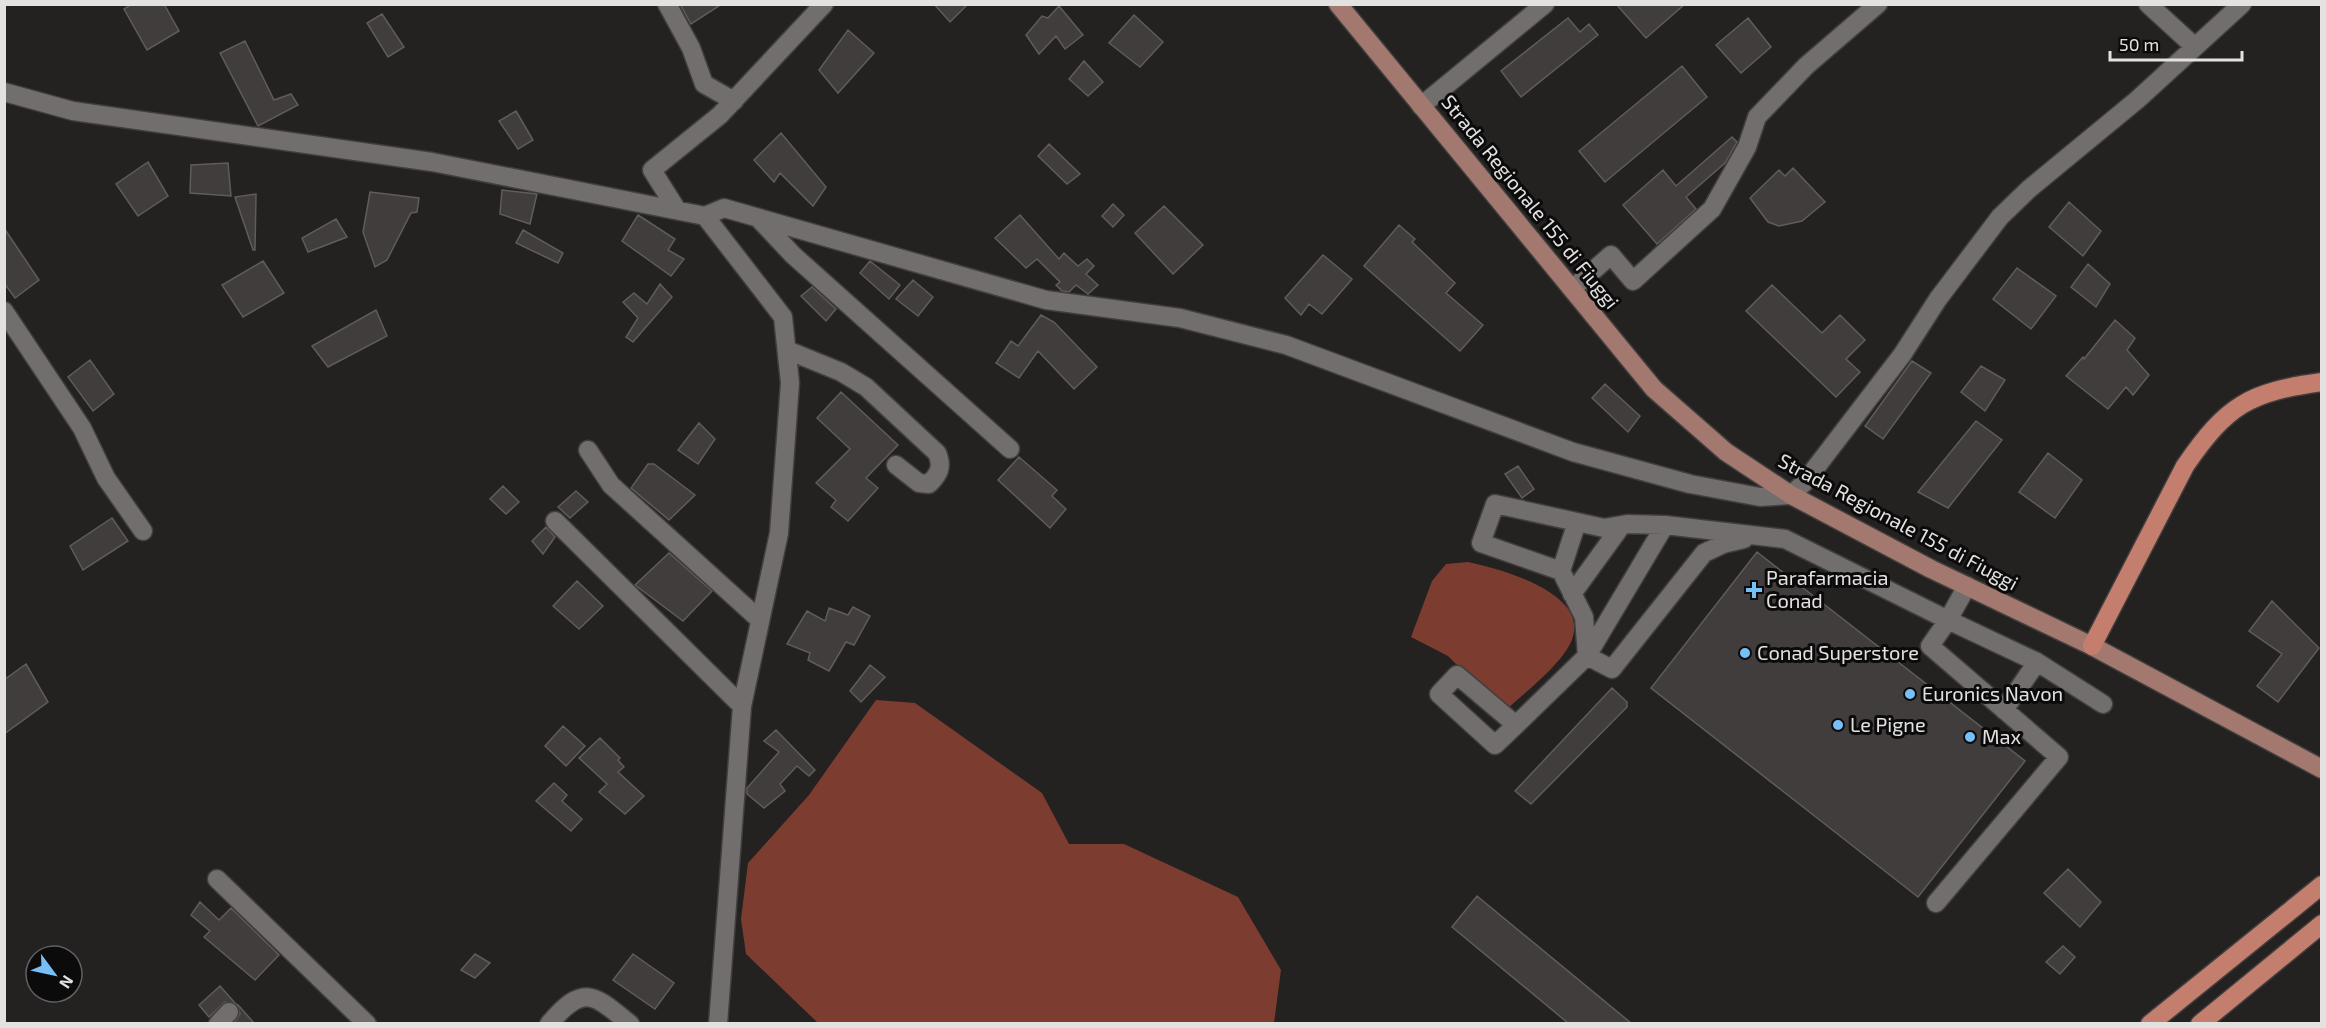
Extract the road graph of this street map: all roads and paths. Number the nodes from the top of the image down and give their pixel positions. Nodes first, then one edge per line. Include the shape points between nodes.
1 (667, 4) edge
2 (824, 4) edge
3 (1338, 4) edge
4 (1545, 4) edge
5 (1878, 4) edge
6 (2148, 4) edge
7 (2242, 4) edge
8 (2195, 47) junction
9 (12, 94) edge
10 (734, 101) junction
11 (1421, 106) junction
12 (4, 108) edge
13 (677, 210) junction
14 (705, 216) junction
15 (759, 219) junction
16 (1572, 289) junction
17 (4, 311) edge
18 (787, 350) junction
19 (2322, 382) edge
20 (1010, 449) dead end
21 (588, 450) dead end
22 (896, 465) dead end
23 (1791, 495) junction
24 (555, 521) dead end
25 (1577, 522) junction
26 (1622, 525) junction
27 (1665, 525) junction
28 (143, 531) dead end
29 (1757, 536) junction
30 (1561, 571) junction
31 (1967, 586) junction
32 (1572, 594) junction
33 (760, 620) junction
34 (1948, 620) junction
35 (2092, 646) junction
36 (1587, 656) junction
37 (2037, 662) junction
38 (2103, 704) dead end
39 (742, 706) junction
40 (2004, 710) junction
41 (1516, 725) dead end
42 (2322, 769) edge
43 (217, 879) dead end
44 (2322, 885) edge
45 (1936, 903) dead end
46 (2322, 924) edge
47 (367, 1023) edge
48 (549, 1023) edge
49 (630, 1023) edge
50 (718, 1023) edge
51 (2150, 1023) edge
52 (2200, 1023) edge

1 - 10 street via 691,48 704,84
2 - 10 street
3 - 11 main road, Strada Regionale 155 di Fiuggi
4 - 11 street
5 - 16 street via 1806,66 1757,117 1747,147 1712,209 1633,281 1611,255
6 - 8 street
7 - 8 street
8 - 23 street via 2000,217 1938,299 1902,355
9 - 12 street
9 - 13 street via 73,111 432,162
10 - 13 street via 652,170
11 - 16 main road, Strada Regionale 155 di Fiuggi
13 - 14 street
14 - 15 street via 724,208
14 - 18 street via 783,317
15 - 20 street via 793,255
15 - 23 street via 1046,300 1180,318 1286,345 1573,452 1639,471 1733,493 1760,497
16 - 23 main road, Strada Regionale 155 di Fiuggi via 1654,389 1726,452
17 - 28 street via 82,428 106,478
18 - 22 street via 833,368 866,387 937,453 941,462 938,475 929,484 919,483
18 - 33 street via 790,383 779,533
19 - 35 highway via 2279,388 2245,401 2204,439 2185,466
21 - 33 street via 611,484
23 - 31 main road, Strada Regionale 155 di Fiuggi
24 - 39 street
25 - 26 street via 1604,528
25 - 30 street
25 - 30 street via 1495,504 1481,543
26 - 27 street
26 - 32 street
27 - 29 street
27 - 36 street
29 - 34 street via 1785,540
29 - 36 street via 1723,543 1704,553 1612,669
30 - 32 street
31 - 34 street
31 - 35 main road, Strada Regionale 155 di Fiuggi
32 - 36 street via 1584,617
33 - 39 street
34 - 37 street
34 - 40 street via 1930,646
35 - 42 main road, Strada Regionale 155 di Fiuggi
36 - 41 street
37 - 38 street
37 - 40 street
39 - 50 street
40 - 45 street via 2059,756
43 - 47 street
44 - 51 highway
46 - 52 highway
48 - 49 street via 567,1003 591,997

